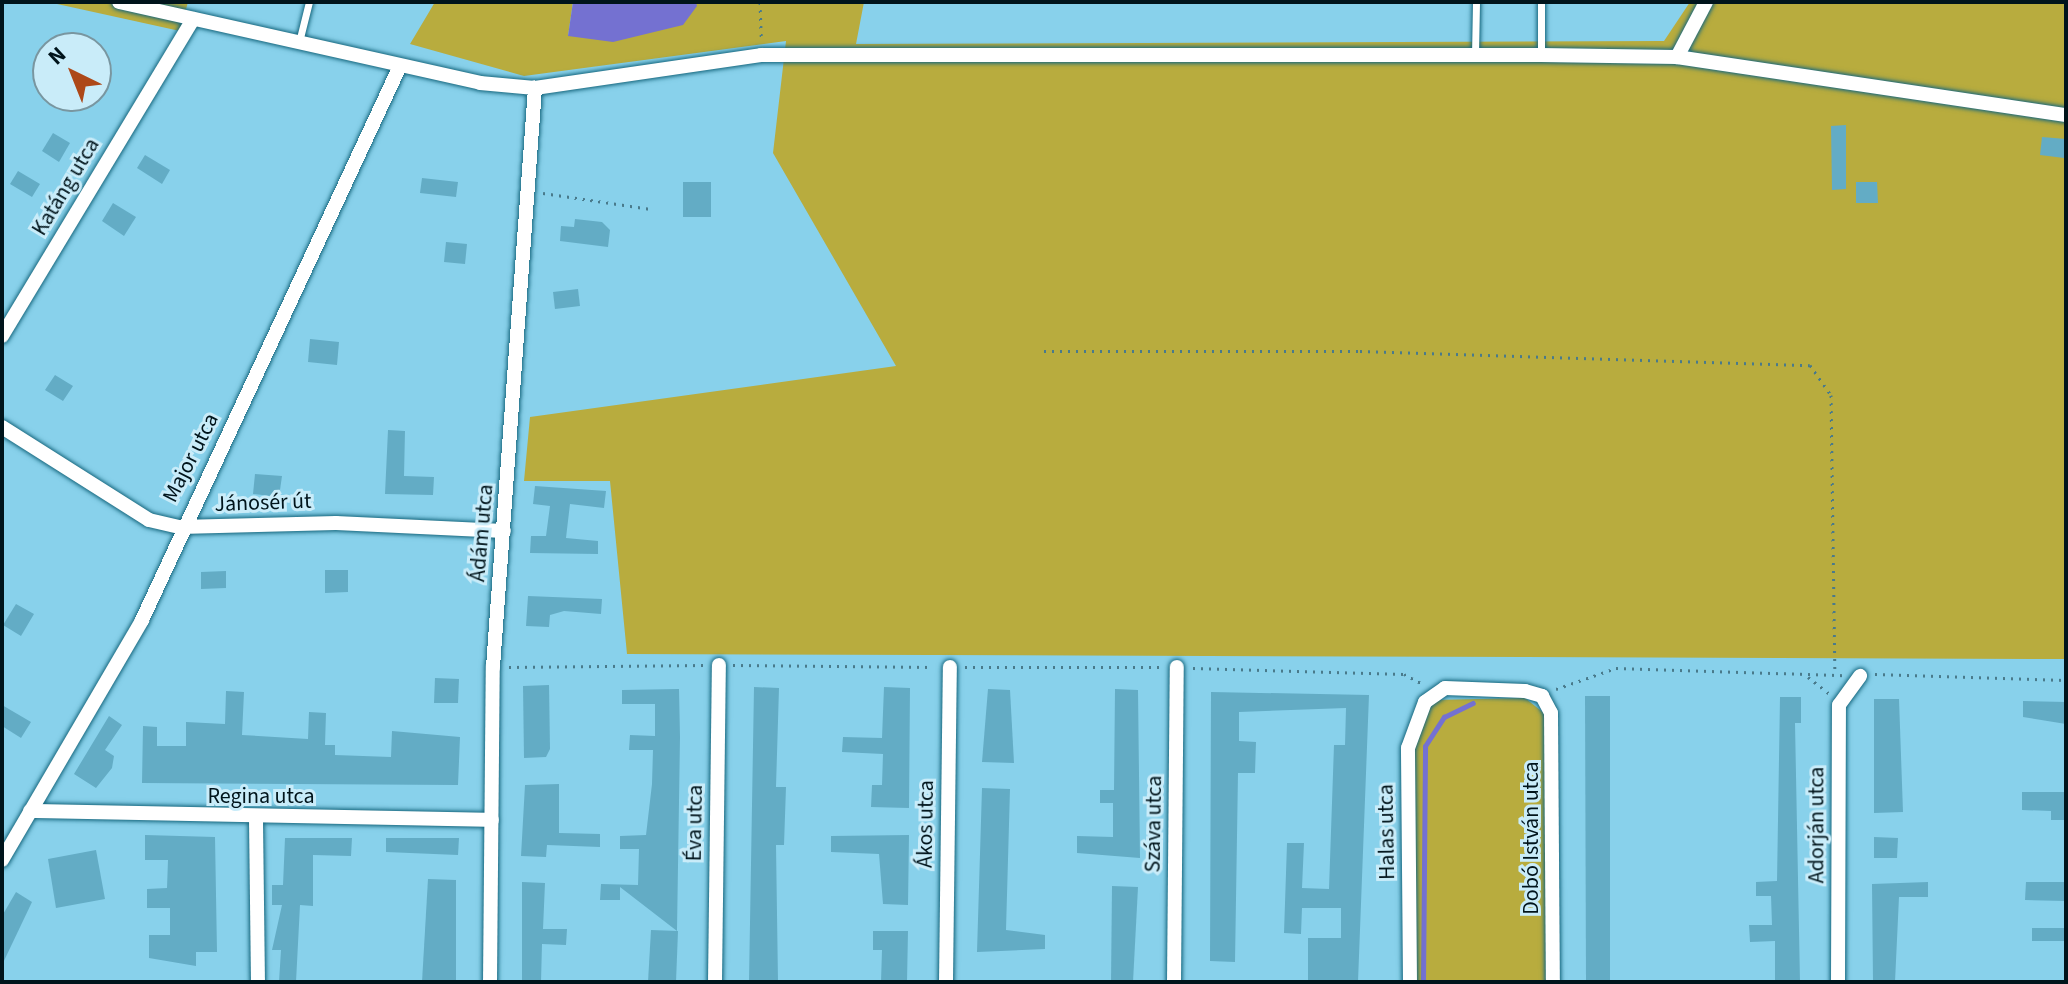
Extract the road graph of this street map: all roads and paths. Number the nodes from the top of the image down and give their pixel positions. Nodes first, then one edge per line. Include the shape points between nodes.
1 (119, 2) edge
2 (309, 2) edge
3 (760, 2) edge
4 (1476, 2) edge
5 (1541, 2) edge
6 (1706, 2) edge
7 (193, 19) junction
8 (299, 42) junction
9 (761, 55) junction
10 (1475, 55) junction
11 (1541, 55) junction
12 (1677, 57) junction
13 (400, 66) junction
14 (535, 88) junction
15 (2066, 115) edge
16 (531, 191) junction
17 (651, 209) dead end
18 (2, 336) edge
19 (1044, 351) dead end
20 (2, 427) edge
21 (180, 527) junction
22 (504, 531) junction
23 (719, 665) dead end
24 (950, 667) dead end
25 (1177, 667) dead end
26 (1835, 674) junction
27 (1860, 676) junction
28 (1808, 677) junction
29 (2066, 680) edge
30 (1542, 696) junction
31 (1839, 705) junction
32 (30, 811) junction
33 (256, 820) junction
34 (492, 820) junction
35 (2, 860) edge
36 (258, 982) edge
37 (490, 982) edge
38 (715, 982) edge
39 (946, 982) edge
40 (1174, 982) edge
41 (1410, 982) edge
42 (1553, 982) edge
43 (1838, 982) edge

1 - 7 street
2 - 8 lane
3 - 9 path
4 - 10 lane
5 - 11 lane
6 - 12 street
7 - 8 street
7 - 18 street, Katáng utca
8 - 13 street
9 - 10 street
9 - 14 street
10 - 11 street
11 - 12 street
12 - 15 street
13 - 14 street
13 - 21 street, Major utca via 291,309
14 - 16 street, Ádám utca
16 - 17 path
16 - 22 street, Ádám utca
19 - 26 path via 1360,351 1810,365 1831,395
20 - 21 street, Jánosér út via 149,520
21 - 22 street, Jánosér út via 336,523
21 - 32 street, Major utca via 142,620
22 - 34 street, Ádám utca
23 - 38 street, Éva utca
24 - 39 street, Ákos utca
25 - 40 street, Száva utca
26 - 27 path
26 - 28 path
27 - 29 path
27 - 31 street
28 - 30 path via 1616,668
28 - 31 path
30 - 41 street, Halas utca via 1436,690 1408,748
30 - 42 street, Dobó István utca via 1555,732
31 - 43 street, Adorján utca
32 - 33 street, Regina utca
32 - 35 street, Major utca
33 - 34 street, Regina utca
33 - 36 street
34 - 37 street, Ádám utca

